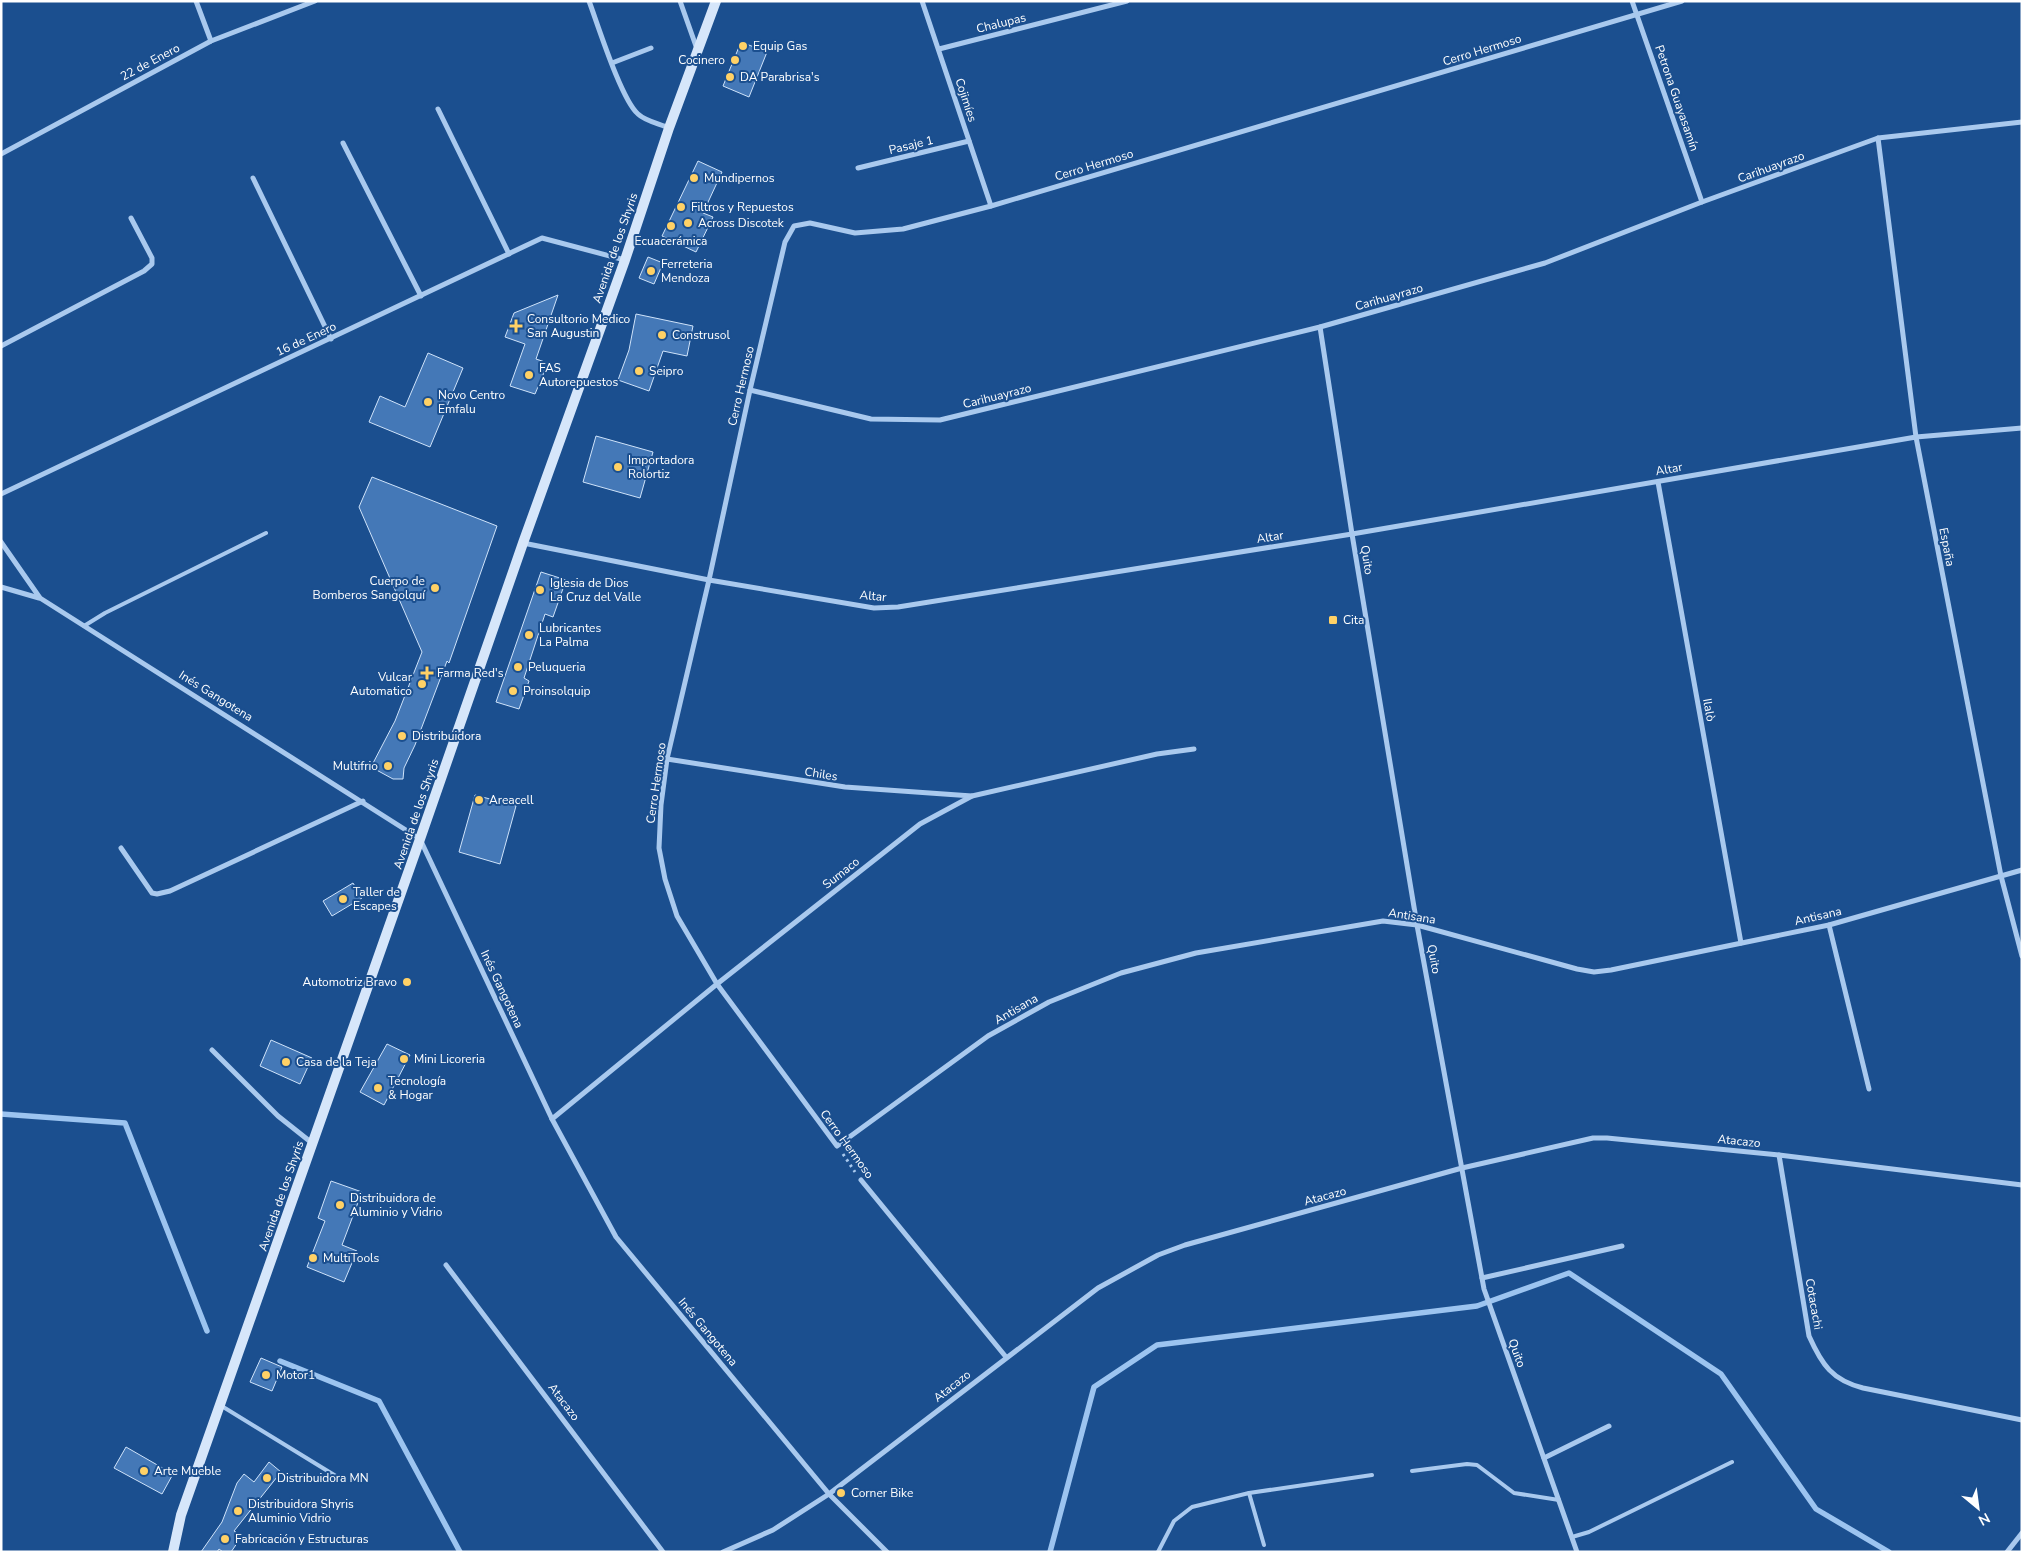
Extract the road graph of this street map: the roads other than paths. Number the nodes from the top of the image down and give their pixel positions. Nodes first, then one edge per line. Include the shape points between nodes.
1 (196, 1) edge
2 (315, 1) edge
3 (589, 1) edge
4 (680, 1) edge
5 (716, 1) edge
6 (922, 1) edge
7 (1127, 1) edge
8 (1632, 1) edge
9 (1682, 1) edge
10 (1638, 14) junction
11 (210, 41) junction
12 (651, 48) dead end
13 (697, 49) junction
14 (939, 49) junction
15 (612, 63) junction
16 (438, 109) dead end
17 (2022, 122) edge
18 (669, 128) junction
19 (1878, 138) junction
20 (969, 141) junction
21 (343, 144) dead end
22 (1, 154) edge
23 (858, 168) dead end
24 (253, 178) dead end
25 (1702, 202) junction
26 (991, 206) junction
27 (131, 218) dead end
28 (509, 254) junction
29 (625, 260) junction
30 (421, 296) junction
31 (1320, 327) junction
32 (331, 339) junction
33 (1, 346) edge
34 (750, 390) junction
35 (2022, 428) edge
36 (1916, 437) junction
37 (1658, 482) junction
38 (1, 494) edge
39 (266, 533) dead end
40 (1352, 534) junction
41 (1, 542) edge
42 (523, 543) junction
43 (709, 580) junction
44 (1, 587) edge
45 (40, 598) junction
46 (84, 626) junction
47 (1194, 749) dead end
48 (667, 759) junction
49 (972, 796) junction
50 (363, 801) junction
51 (420, 839) junction
52 (121, 848) dead end
53 (2022, 870) edge
54 (2001, 876) junction
55 (1418, 925) junction
56 (1829, 925) junction
57 (1741, 942) junction
58 (2022, 956) edge
59 (717, 984) junction
60 (212, 1050) dead end
61 (1869, 1089) dead end
62 (552, 1119) junction
63 (313, 1143) junction
64 (837, 1146) joint
65 (1779, 1155) junction
66 (1462, 1168) junction
67 (861, 1180) road end
68 (2022, 1185) edge
69 (1622, 1246) dead end
70 (446, 1265) dead end
71 (1482, 1278) junction
72 (1006, 1357) junction
73 (220, 1405) junction
74 (2022, 1420) edge
75 (1609, 1426) dead end
76 (1544, 1458) junction
77 (1732, 1462) dead end
78 (1412, 1471) dead end
79 (1372, 1475) dead end
80 (344, 1481) dead end
81 (1249, 1493) junction
82 (830, 1494) junction
83 (1559, 1500) junction
84 (2022, 1532) edge
85 (1572, 1537) junction
86 (1264, 1545) dead end
87 (173, 1552) edge
88 (664, 1552) edge
89 (722, 1552) edge
90 (887, 1552) edge
91 (1158, 1552) edge
92 (1577, 1552) edge
93 (2007, 1552) edge

1 - 11 street
2 - 11 street, 22 de Enero
3 - 15 street
4 - 13 street
5 - 13 main road, Avenida de los Shyris
6 - 14 street, Cojimíes
7 - 14 street, Chalupas
8 - 10 street, Petrona Guayasamín
9 - 10 street, Cerro Hermoso
10 - 25 street, Petrona Guayasamín
10 - 26 street, Cerro Hermoso
11 - 22 street, 22 de Enero
12 - 15 street
13 - 18 main road, Avenida de los Shyris
14 - 20 street, Cojimíes
15 - 18 street via 632,108 639,116
16 - 28 street
17 - 19 street, Carihuayrazo
18 - 29 main road, Avenida de los Shyris
19 - 25 street, Carihuayrazo
19 - 36 street, España
20 - 23 street, Pasaje 1
20 - 26 street, Cojimíes
21 - 30 street
24 - 32 street
25 - 31 street, Carihuayrazo via 1544,263
26 - 34 street, Cerro Hermoso via 903,229 855,233 810,223 794,226 785,242
27 - 33 street via 152,258 152,264 144,272
28 - 29 street, 16 de Enero via 542,238
28 - 30 street, 16 de Enero
29 - 42 main road, Avenida de los Shyris
30 - 32 street, 16 de Enero
31 - 34 street, Carihuayrazo via 940,420 871,419
31 - 40 street, Quito
32 - 38 street, 16 de Enero
34 - 43 street, Cerro Hermoso
35 - 36 street, Altar
36 - 37 street, Altar
36 - 54 street, España
37 - 40 street, Altar
37 - 57 street, Ilalò
39 - 46 lane
40 - 43 street, Altar via 898,607 874,608
40 - 55 street, Quito
41 - 45 street, Inés Gangotena
42 - 43 street, Altar
42 - 51 main road, Avenida de los Shyris
43 - 48 street, Cerro Hermoso
44 - 45 street
45 - 46 street, Inés Gangotena
46 - 50 street, Inés Gangotena
47 - 49 street, Sumaco via 1157,754
48 - 49 street, Chiles via 845,787
48 - 59 street, Cerro Hermoso via 660,848 665,879 677,916
49 - 59 street, Sumaco via 920,824
50 - 51 street, Inés Gangotena
50 - 52 street via 170,891 157,894 147,887
51 - 62 street, Inés Gangotena
51 - 63 main road, Avenida de los Shyris
53 - 54 street, Antisana
54 - 56 street, Antisana
54 - 58 street, España
55 - 57 street, Antisana via 1594,972
55 - 64 street, Antisana via 1383,921 1196,953 1121,973 1049,1002 988,1036
55 - 66 street, Quito
56 - 57 street, Antisana
56 - 61 street
59 - 62 street, Sumaco
59 - 64 street, Cerro Hermoso
60 - 63 street via 278,1116
62 - 82 street, Inés Gangotena via 616,1237
63 - 73 main road, Avenida de los Shyris
65 - 66 street, Atacazo via 1593,1138
65 - 68 street, Atacazo
65 - 74 street, Cotacachi via 1809,1336 1818,1357 1831,1372 1845,1384
66 - 71 street, Quito
66 - 72 street, Atacazo via 1158,1255 1098,1288
67 - 72 street, Cerro Hermoso
69 - 71 street
70 - 88 street, Atacazo
71 - 76 street, Quito
72 - 82 street, Atacazo
73 - 80 lane
73 - 87 main road, Avenida de los Shyris via 181,1515
75 - 76 street
76 - 83 street, Quito
77 - 85 lane via 1589,1532
78 - 83 lane via 1477,1465 1514,1493
79 - 81 lane
81 - 86 lane
81 - 91 lane via 1192,1507 1174,1521
82 - 89 street, Atacazo via 772,1530
82 - 90 street, Inés Gangotena
83 - 85 street, Quito
84 - 93 street
85 - 92 street, Quito

